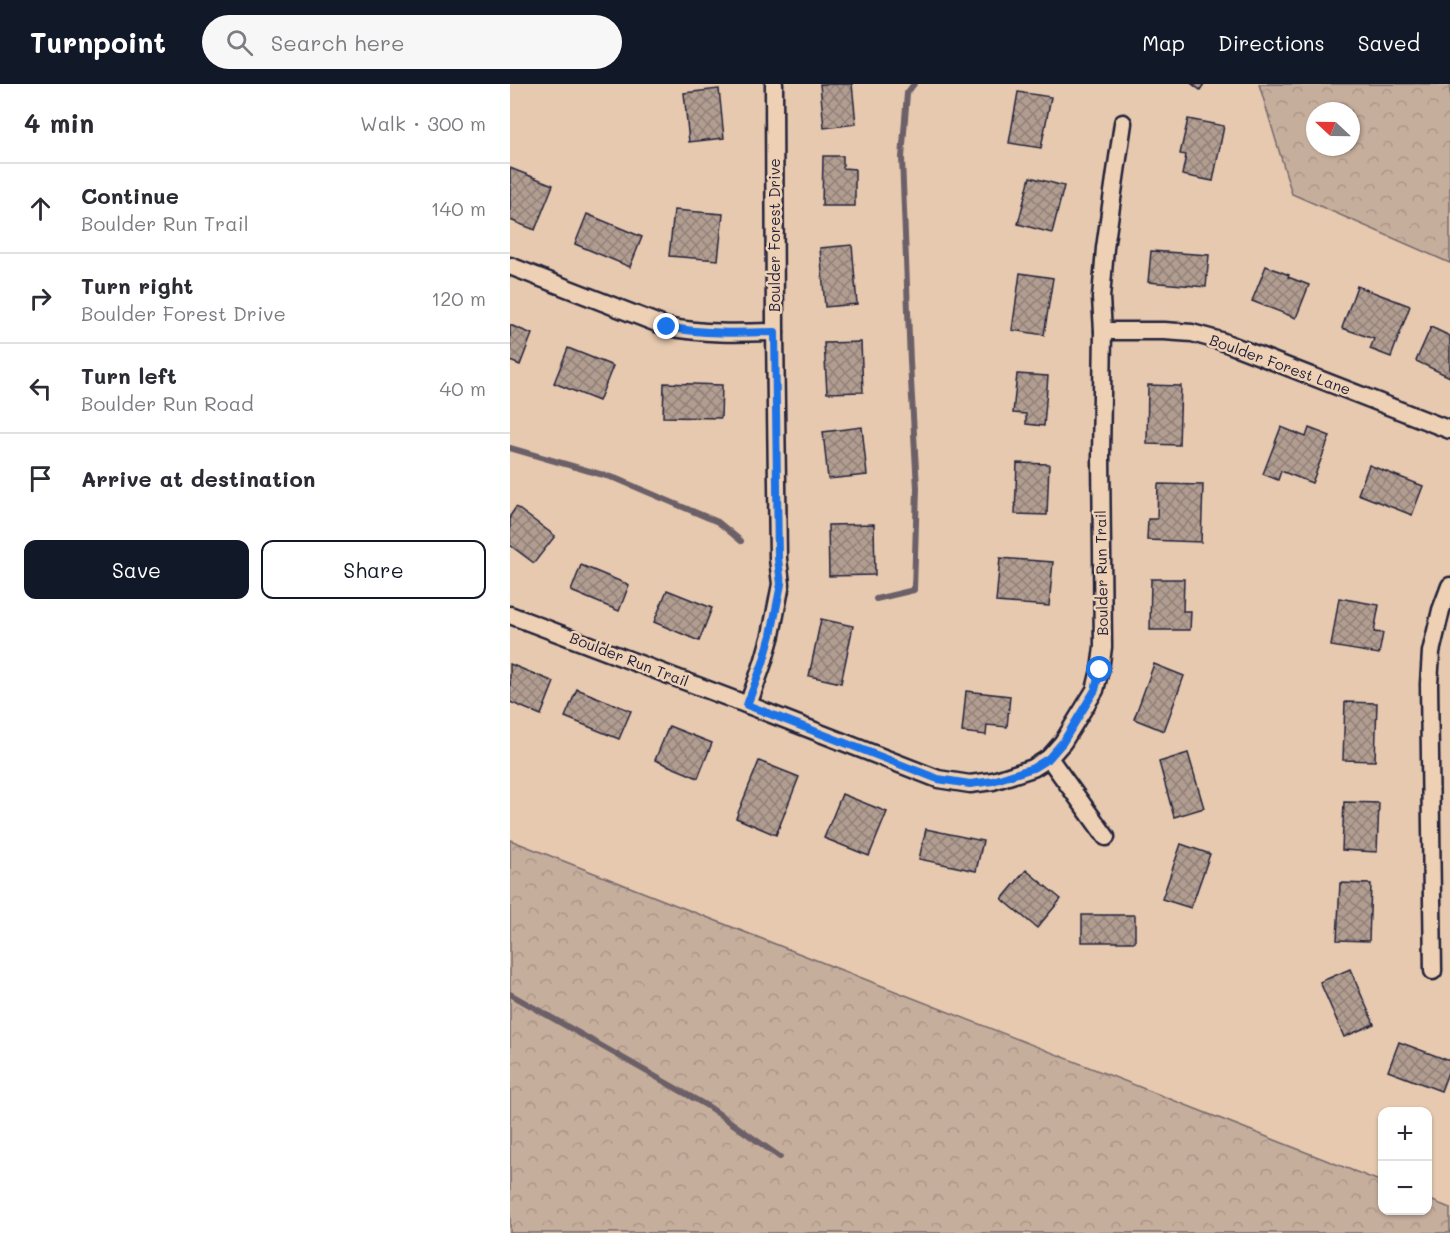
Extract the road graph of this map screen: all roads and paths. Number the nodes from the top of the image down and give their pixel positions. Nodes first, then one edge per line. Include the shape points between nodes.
1 (774, 84) edge
2 (1123, 123) dead end
3 (510, 266) edge
4 (1103, 331) junction
5 (775, 332) junction
6 (1450, 430) edge
7 (1450, 586) edge
8 (510, 615) edge
9 (747, 705) junction
10 (1049, 758) junction
11 (1107, 837) dead end
12 (1433, 970) dead end

1 - 5 street, Boulder Forest Drive
2 - 4 street, Boulder Run Trail via 1105,248
3 - 5 street via 667,327 707,332
4 - 6 street, Boulder Forest Lane via 1192,333 1221,341
4 - 10 street, Boulder Run Trail via 1102,658 1095,690
5 - 9 street, Boulder Forest Drive via 781,584 771,635
7 - 12 street via 1431,652 1429,684
8 - 9 street, Boulder Run Trail
9 - 10 street, Boulder Run Trail via 938,779 970,784 993,781 1033,768
10 - 11 street

